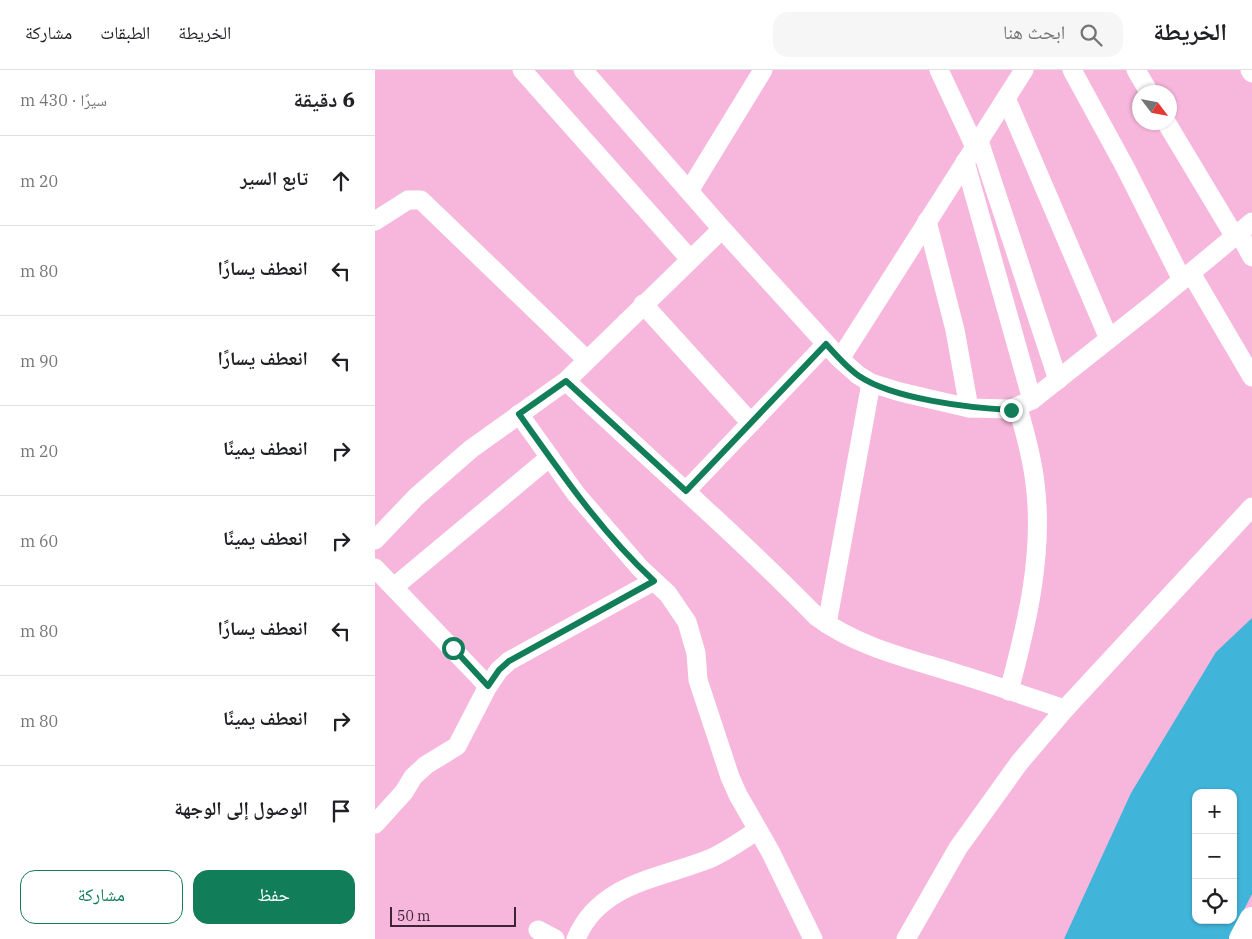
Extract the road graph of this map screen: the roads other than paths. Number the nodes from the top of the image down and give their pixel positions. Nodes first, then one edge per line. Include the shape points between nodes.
1 (522, 70) edge
2 (583, 70) edge
3 (763, 70) edge
4 (939, 70) edge
5 (1072, 70) edge
6 (1136, 70) edge
7 (1022, 71) edge
8 (1145, 85) edge
9 (1006, 98) junction
10 (1172, 130) edge
11 (973, 150) junction
12 (689, 190) junction
13 (375, 221) edge
14 (927, 221) junction
15 (722, 229) junction
16 (1242, 230) edge
17 (1252, 257) edge
18 (689, 258) junction
19 (1187, 276) junction
20 (643, 304) junction
21 (1109, 339) junction
22 (826, 344) junction
23 (840, 359) junction
24 (587, 360) junction
25 (1252, 377) edge
26 (1058, 380) junction
27 (566, 381) junction
28 (871, 383) junction
29 (1025, 404) junction
30 (969, 408) junction
31 (519, 414) junction
32 (751, 423) junction
33 (550, 457) junction
34 (686, 491) junction
35 (1252, 507) edge
36 (375, 540) edge
37 (375, 568) edge
38 (654, 581) junction
39 (394, 586) junction
40 (827, 624) junction
41 (488, 686) junction
42 (1009, 691) junction
43 (1065, 709) junction
44 (375, 824) edge
45 (758, 830) junction
46 (1252, 920) edge
47 (539, 930) dead end
48 (555, 939) edge
49 (576, 939) edge
50 (813, 939) edge
51 (906, 939) edge
52 (1242, 939) edge

1 - 18 street
2 - 12 street
3 - 12 street
4 - 11 street
5 - 19 street
6 - 8 street
7 - 9 street
9 - 11 street
9 - 21 street
10 - 16 street
11 - 14 street
11 - 26 street
11 - 29 street
12 - 15 street
13 - 24 street via 408,200 421,200
14 - 23 street
14 - 30 street via 955,330
15 - 18 street
15 - 22 street
16 - 17 street
16 - 19 street
18 - 20 street
19 - 21 street
19 - 25 street
20 - 24 street
20 - 32 street
21 - 26 street
22 - 23 street
22 - 32 street
23 - 28 street
24 - 27 street
26 - 29 street
27 - 31 street
27 - 34 street
28 - 30 street
28 - 40 street
29 - 30 street
29 - 42 street via 1035,483 1036,555 1023,636
31 - 33 street
31 - 36 street via 471,449 416,497
32 - 34 street
33 - 38 street via 606,530
33 - 39 street
34 - 40 street
35 - 43 street
37 - 39 street
38 - 41 street via 509,661
38 - 45 street via 668,594 687,622 694,641 698,680 730,777
39 - 41 street
40 - 42 street via 852,639 899,657
41 - 44 street via 457,746 413,777
42 - 43 street
43 - 51 street via 983,811
45 - 49 street via 707,860 651,878 604,901 585,919
45 - 50 street
46 - 52 main road
47 - 48 street

